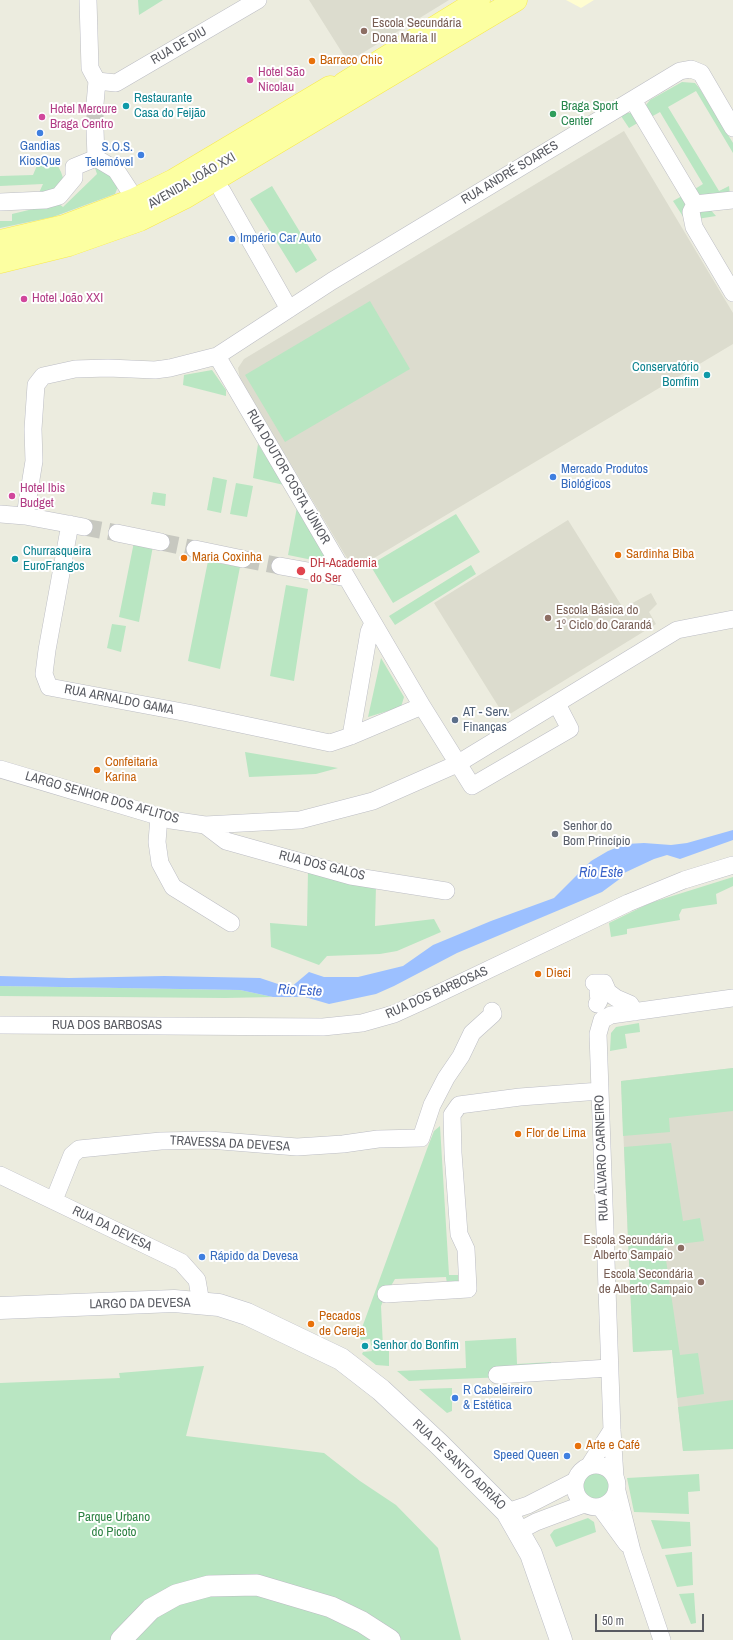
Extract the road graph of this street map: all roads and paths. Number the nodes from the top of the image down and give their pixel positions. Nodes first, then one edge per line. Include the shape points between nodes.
1 (88, 0) edge
2 (258, 0) edge
3 (479, 0) edge
4 (516, 0) edge
5 (97, 81) junction
6 (344, 83) junction
7 (633, 100) junction
8 (95, 104) tunnel mouth
9 (309, 122) junction
10 (95, 128) tunnel mouth
11 (733, 128) edge
12 (96, 158) junction
13 (222, 191) junction
14 (135, 199) junction
15 (733, 200) edge
16 (0, 202) edge
17 (694, 204) junction
18 (0, 241) edge
19 (0, 253) edge
20 (0, 262) edge
21 (0, 273) edge
22 (733, 293) edge
23 (289, 308) junction
24 (217, 356) junction
25 (0, 514) edge
26 (25, 516) junction
27 (117, 533) tunnel mouth
28 (161, 542) tunnel mouth
29 (195, 549) tunnel mouth
30 (243, 559) tunnel mouth
31 (280, 566) tunnel mouth
32 (347, 578) junction
33 (733, 619) edge
34 (373, 623) junction
35 (558, 704) junction
36 (422, 706) junction
37 (351, 736) junction
38 (457, 764) junction
39 (0, 769) edge
40 (159, 817) junction
41 (205, 825) junction
42 (733, 865) edge
43 (446, 891) dead end
44 (231, 923) dead end
45 (733, 998) edge
46 (597, 1004) dead end
47 (492, 1011) dead end
48 (635, 1012) junction
49 (0, 1025) edge
50 (600, 1091) junction
51 (0, 1175) edge
52 (54, 1200) junction
53 (386, 1294) dead end
54 (201, 1303) junction
55 (0, 1308) edge
56 (341, 1359) joint
57 (610, 1368) junction
58 (497, 1375) dead end
59 (612, 1430) junction
60 (589, 1466) junction
61 (575, 1481) junction
62 (616, 1484) junction
63 (592, 1505) junction
64 (507, 1512) junction
65 (520, 1531) junction
66 (632, 1551) junction
67 (121, 1640) edge
68 (390, 1640) edge
69 (561, 1640) edge
70 (662, 1640) edge

1 - 5 street via 90,68
2 - 5 street, RUA DE DIU via 116,83
3 - 6 main road, AVENIDA JOÃO XXI
4 - 9 main road, AVENIDA JOÃO XXI
5 - 8 street
6 - 14 main road, AVENIDA JOÃO XXI via 328,87 174,180
6 - 19 main road, AVENIDA JOÃO XXI via 333,95 181,191 138,212 68,237
7 - 11 street, RUA ANDRÉ SOARES via 680,71 691,69 700,73
7 - 17 street
7 - 23 street, RUA ANDRÉ SOARES
9 - 13 main road, AVENIDA JOÃO XXI via 300,133
9 - 20 main road, AVENIDA JOÃO XXI via 184,198 140,220 69,245
10 - 12 street
12 - 14 street via 116,170
12 - 16 street via 74,167 74,178 59,196 45,200
13 - 21 main road, AVENIDA JOÃO XXI via 143,229 71,256
13 - 23 street
14 - 18 main road, AVENIDA JOÃO XXI via 64,226
15 - 17 street
17 - 22 street via 691,212 694,227
23 - 24 street, RUA ANDRÉ SOARES
24 - 26 street, RUA ANDRÉ SOARES via 170,368 75,370 43,376 36,385 34,461
24 - 32 street, RUA DOUTOR COSTA JÚNIOR
25 - 26 street
26 - 37 street, RUA ARNALDO GAMA via 77,525 47,650 44,674 49,687 330,743
27 - 28 street
29 - 30 street
31 - 32 street
32 - 34 street, RUA DOUTOR COSTA JÚNIOR
33 - 35 street via 677,630
34 - 36 street, RUA DOUTOR COSTA JÚNIOR
34 - 37 street via 369,632
35 - 38 street
35 - 38 street, RUA DOUTOR COSTA JÚNIOR via 570,729 472,786
36 - 37 street
36 - 38 street, RUA DOUTOR COSTA JÚNIOR
38 - 41 street via 373,801 300,820
39 - 40 street, LARGO SENHOR DOS AFLITOS
40 - 41 street, LARGO SENHOR DOS AFLITOS
40 - 44 street via 157,842 160,863 174,887
41 - 43 street, RUA DOS GALOS via 226,841 350,876
42 - 49 street, RUA DOS BARBOSAS via 684,880 642,897 394,1014 362,1023 324,1027
45 - 48 street, RUA ÁLVARO CARNEIRO
46 - 48 street via 599,983 616,998 630,1004
47 - 52 street, TRAVESSA DA DEVESA via 493,1014 472,1033 446,1078 432,1105 421,1138 297,1147 208,1140 161,1141 79,1149 72,1155
48 - 50 street, RUA ÁLVARO CARNEIRO via 611,1015 602,1020 598,1034
50 - 53 street via 520,1097 459,1106 452,1115 453,1153 459,1234 466,1250 468,1289
50 - 57 street, RUA ÁLVARO CARNEIRO
51 - 52 street, RUA DA DEVESA
52 - 54 street, RUA DA DEVESA via 181,1262 197,1280
54 - 55 main road, LARGO DA DEVESA via 174,1301
54 - 56 main road, LARGO DA DEVESA via 219,1305 247,1314
56 - 64 main road, RUA DE SANTO ADRIÃO via 381,1390 481,1483
57 - 58 street
57 - 59 street, RUA ÁLVARO CARNEIRO
59 - 60 street
59 - 62 street, RUA ÁLVARO CARNEIRO
60 - 61 street
60 - 62 street via 596,1465 611,1471
61 - 63 street via 578,1497
61 - 64 street via 528,1505
62 - 63 street via 611,1501
62 - 66 street, RUA ÁLVARO CARNEIRO
63 - 65 street via 536,1522
63 - 66 street
64 - 65 main road, RUA DE SANTO ADRIÃO
65 - 69 main road, RUA DE SANTO ADRIÃO via 531,1554
66 - 70 street
67 - 68 street via 151,1609 176,1596 209,1586 257,1585 331,1608 362,1622

